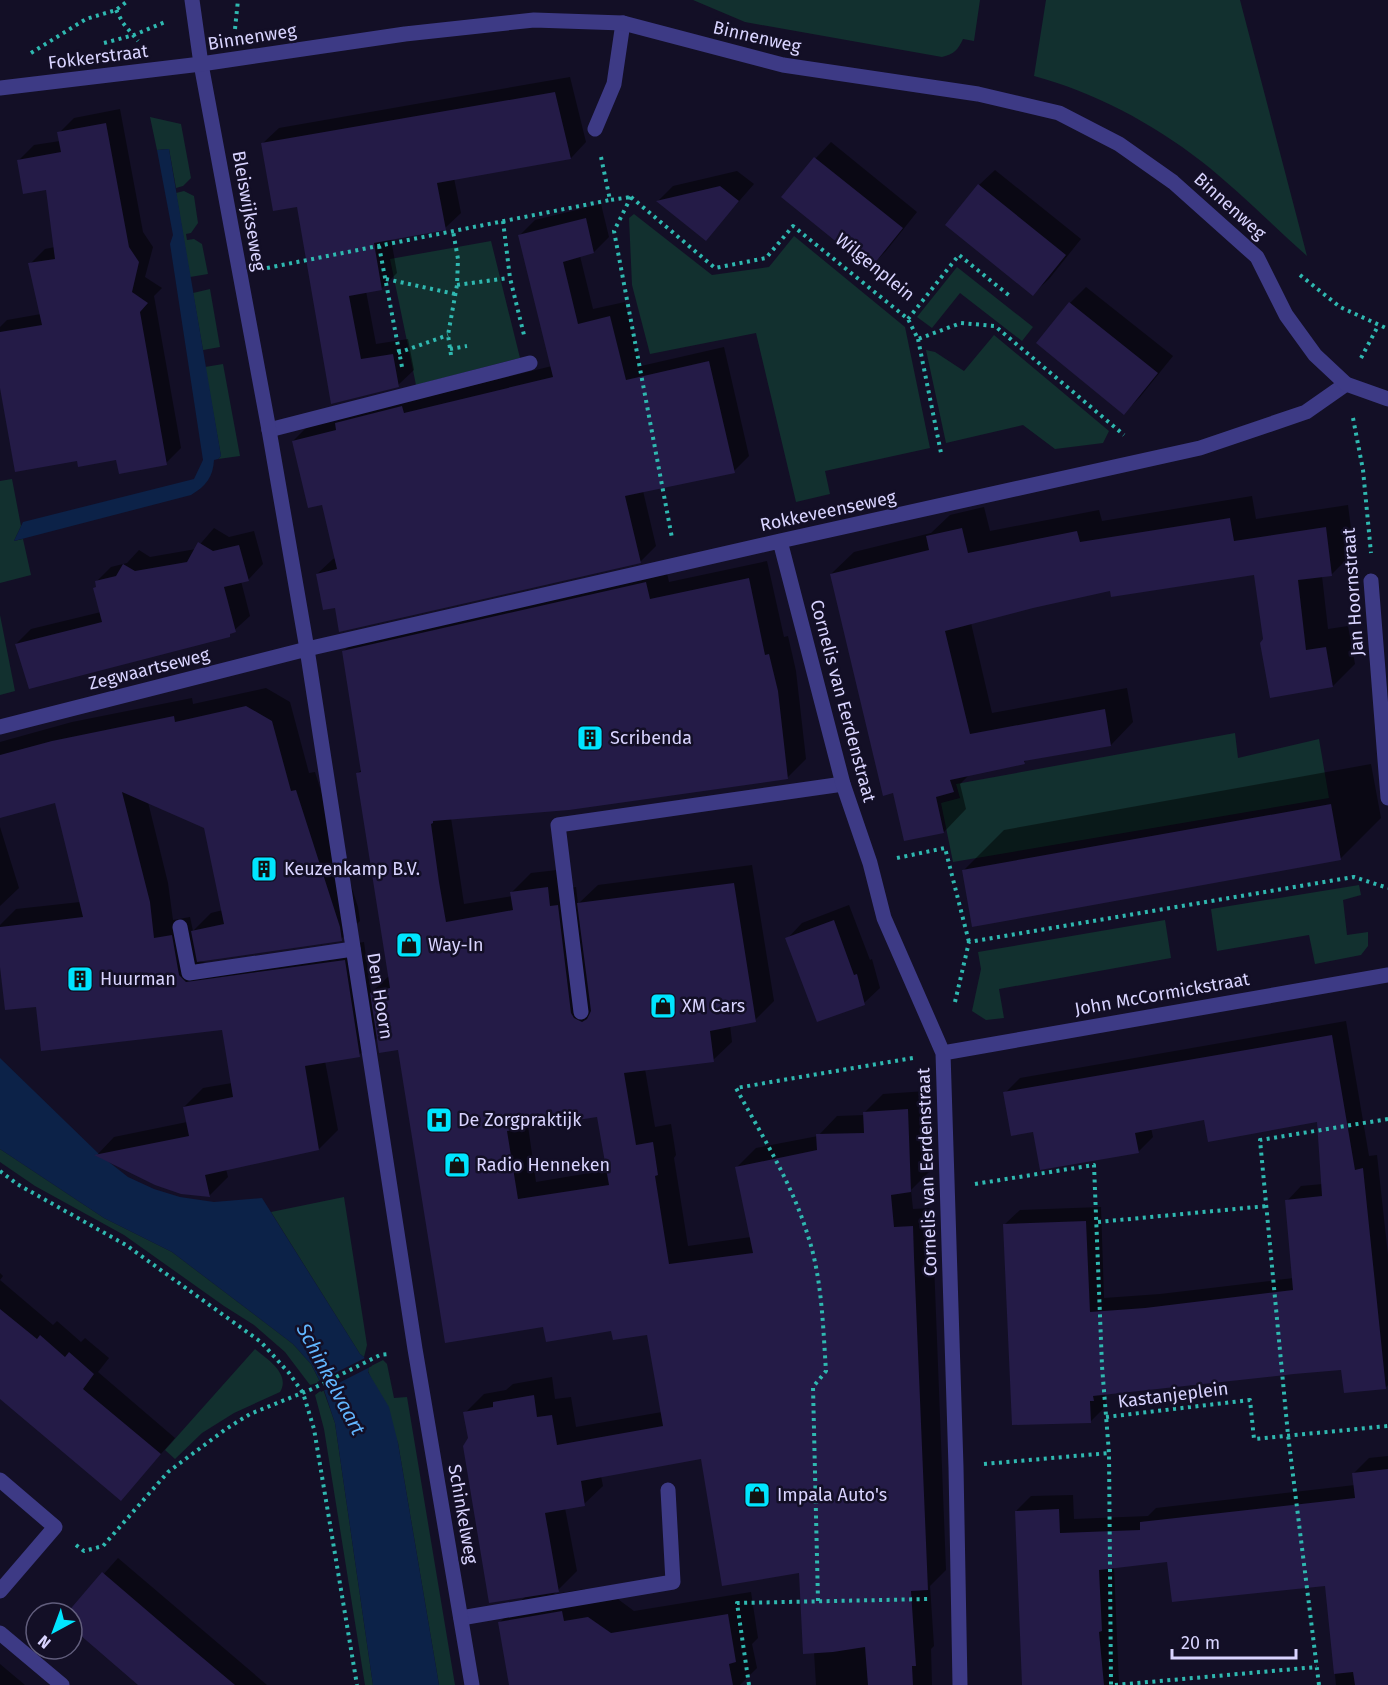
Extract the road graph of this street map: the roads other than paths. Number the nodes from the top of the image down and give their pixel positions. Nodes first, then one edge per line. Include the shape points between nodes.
1 (192, 0) edge
2 (623, 23) junction
3 (201, 64) junction
4 (0, 88) edge
5 (595, 129) road end
6 (530, 363) road end
7 (1346, 384) junction
8 (1388, 399) edge
9 (269, 430) junction
10 (780, 541) junction
11 (1371, 580) road end
12 (307, 649) junction
13 (0, 727) edge
14 (843, 784) junction
15 (1388, 798) edge
16 (180, 927) dead end
17 (353, 949) junction
18 (1388, 975) edge
19 (581, 1012) dead end
20 (943, 1053) junction
21 (415, 1349) joint
22 (0, 1480) edge
23 (668, 1490) dead end
24 (0, 1591) edge
25 (461, 1618) junction
26 (0, 1633) edge
27 (62, 1685) edge
28 (472, 1685) edge
29 (960, 1685) edge

1 - 3 street, Bleiswijkseweg
2 - 3 street, Binnenweg via 534,20 405,34
2 - 5 street via 614,84
2 - 7 street, Binnenweg via 783,65 978,94 1059,113 1119,144 1164,175 1257,257 1286,315 1315,355
3 - 4 street, Fokkerstraat
3 - 9 street, Bleiswijkseweg
6 - 9 street
7 - 8 street
7 - 10 street, Rokkeveenseweg via 1306,412 1200,448
9 - 12 street, Bleiswijkseweg
10 - 12 street, Rokkeveenseweg
10 - 14 street, Cornelis van Eerdenstraat
11 - 15 street, Jan Hoornstraat
12 - 13 street, Zegwaartseweg
12 - 17 street, Den Hoorn
14 - 19 street via 558,825
14 - 20 street, Cornelis van Eerdenstraat via 884,918
16 - 17 street via 189,973
17 - 21 street, Den Hoorn
18 - 20 street, John McCormickstraat
20 - 29 street, Cornelis van Eerdenstraat
21 - 25 street, Schinkelweg
22 - 24 street via 55,1527
23 - 25 street via 674,1582
25 - 28 street, Schinkelweg
26 - 27 street

